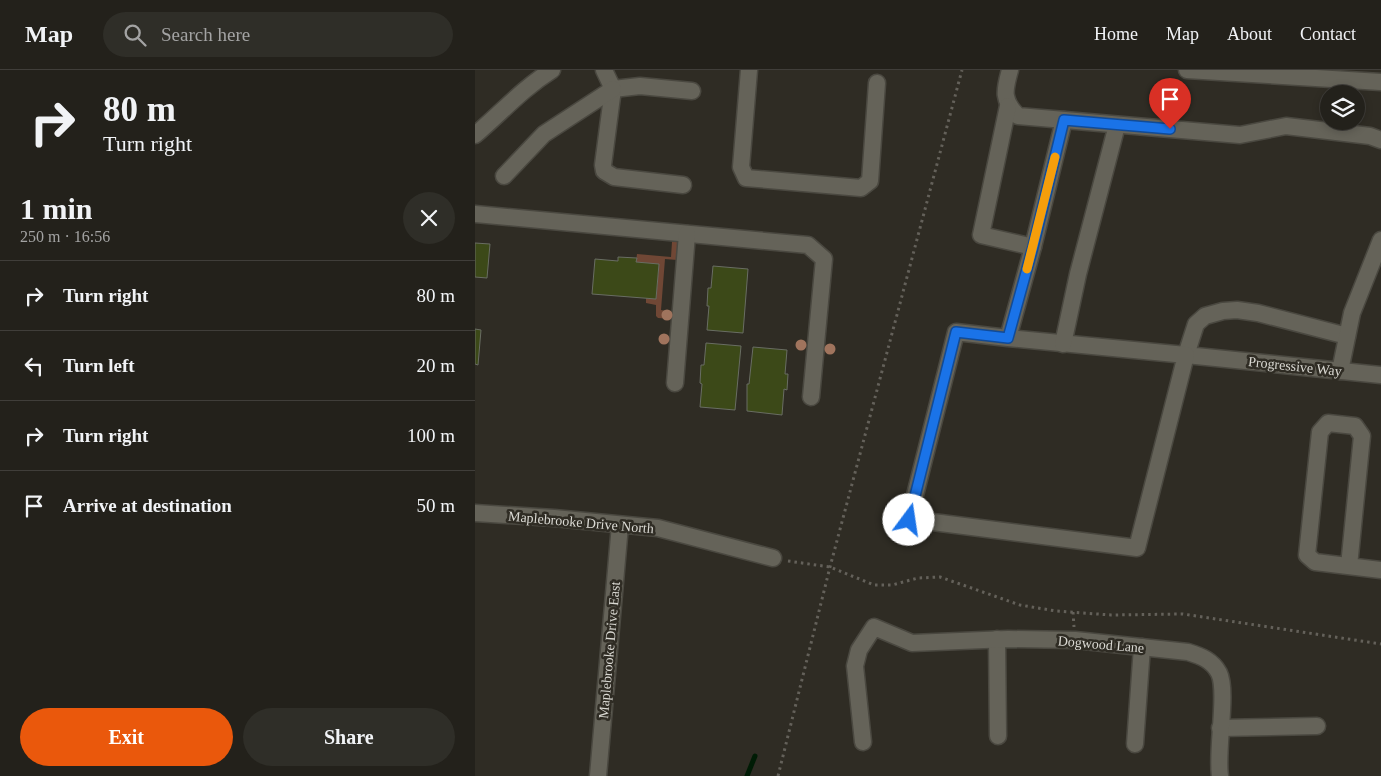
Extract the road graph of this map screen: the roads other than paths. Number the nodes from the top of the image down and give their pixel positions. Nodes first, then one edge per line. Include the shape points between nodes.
1 (552, 70) edge
2 (604, 70) edge
3 (749, 70) edge
4 (1187, 70) edge
5 (1239, 71) edge
6 (1009, 73) edge
7 (1381, 82) edge
8 (877, 83) dead end
9 (613, 89) junction
10 (692, 91) dead end
11 (1008, 106) junction
12 (1064, 120) junction
13 (1117, 125) junction
14 (475, 135) edge
15 (1381, 140) edge
16 (504, 176) dead end
17 (683, 185) dead end
18 (475, 214) edge
19 (687, 234) junction
20 (1381, 240) edge
21 (1033, 247) junction
22 (1347, 336) junction
23 (1008, 338) junction
24 (1063, 344) junction
25 (1186, 356) junction
26 (1340, 371) junction
27 (1381, 376) edge
28 (675, 383) dead end
29 (811, 397) dead end
30 (475, 513) edge
31 (620, 525) junction
32 (773, 558) road end
33 (1349, 566) junction
34 (1381, 570) edge
35 (997, 639) junction
36 (1142, 647) junction
37 (1317, 726) dead end
38 (1220, 728) junction
39 (997, 736) dead end
40 (863, 742) dead end
41 (1135, 744) dead end
42 (598, 776) edge
43 (1220, 776) edge

1 - 14 street via 510,101
2 - 9 street
3 - 8 street via 741,167 746,178 861,188 870,181
4 - 5 street
5 - 7 street
6 - 11 street via 1005,92
9 - 10 street via 640,86
9 - 16 street via 544,134
9 - 17 street via 604,171 614,177
11 - 12 street via 1018,116
11 - 21 street via 981,235
12 - 13 street
12 - 21 street
13 - 15 street via 1240,135 1286,126
13 - 24 street
18 - 19 street
19 - 28 street via 675,327
19 - 29 street via 808,245 824,259
20 - 22 street via 1352,313
21 - 23 street
22 - 25 street via 1257,313 1223,311 1205,316 1196,324
22 - 26 street
23 - 24 street, Progressive Way
23 - 25 street, Progressive Way via 956,332 909,520 1137,548
24 - 25 street, Progressive Way
25 - 26 street, Progressive Way
26 - 27 street, Progressive Way
30 - 31 street, Maplebrooke Drive North
31 - 32 street, Maplebrooke Drive North via 658,528
31 - 42 street, Maplebrooke Drive East
33 - 33 street via 1315,562 1307,555 1319,432 1328,423 1355,426 1362,436
33 - 34 street
35 - 36 street, Dogwood Lane via 1075,640
35 - 39 street
35 - 40 street, Dogwood Lane via 912,642 874,627 859,650 855,666
36 - 38 street, Dogwood Lane via 1188,652 1211,663 1223,687
36 - 41 street
37 - 38 street
38 - 43 street, Dogwood Lane

